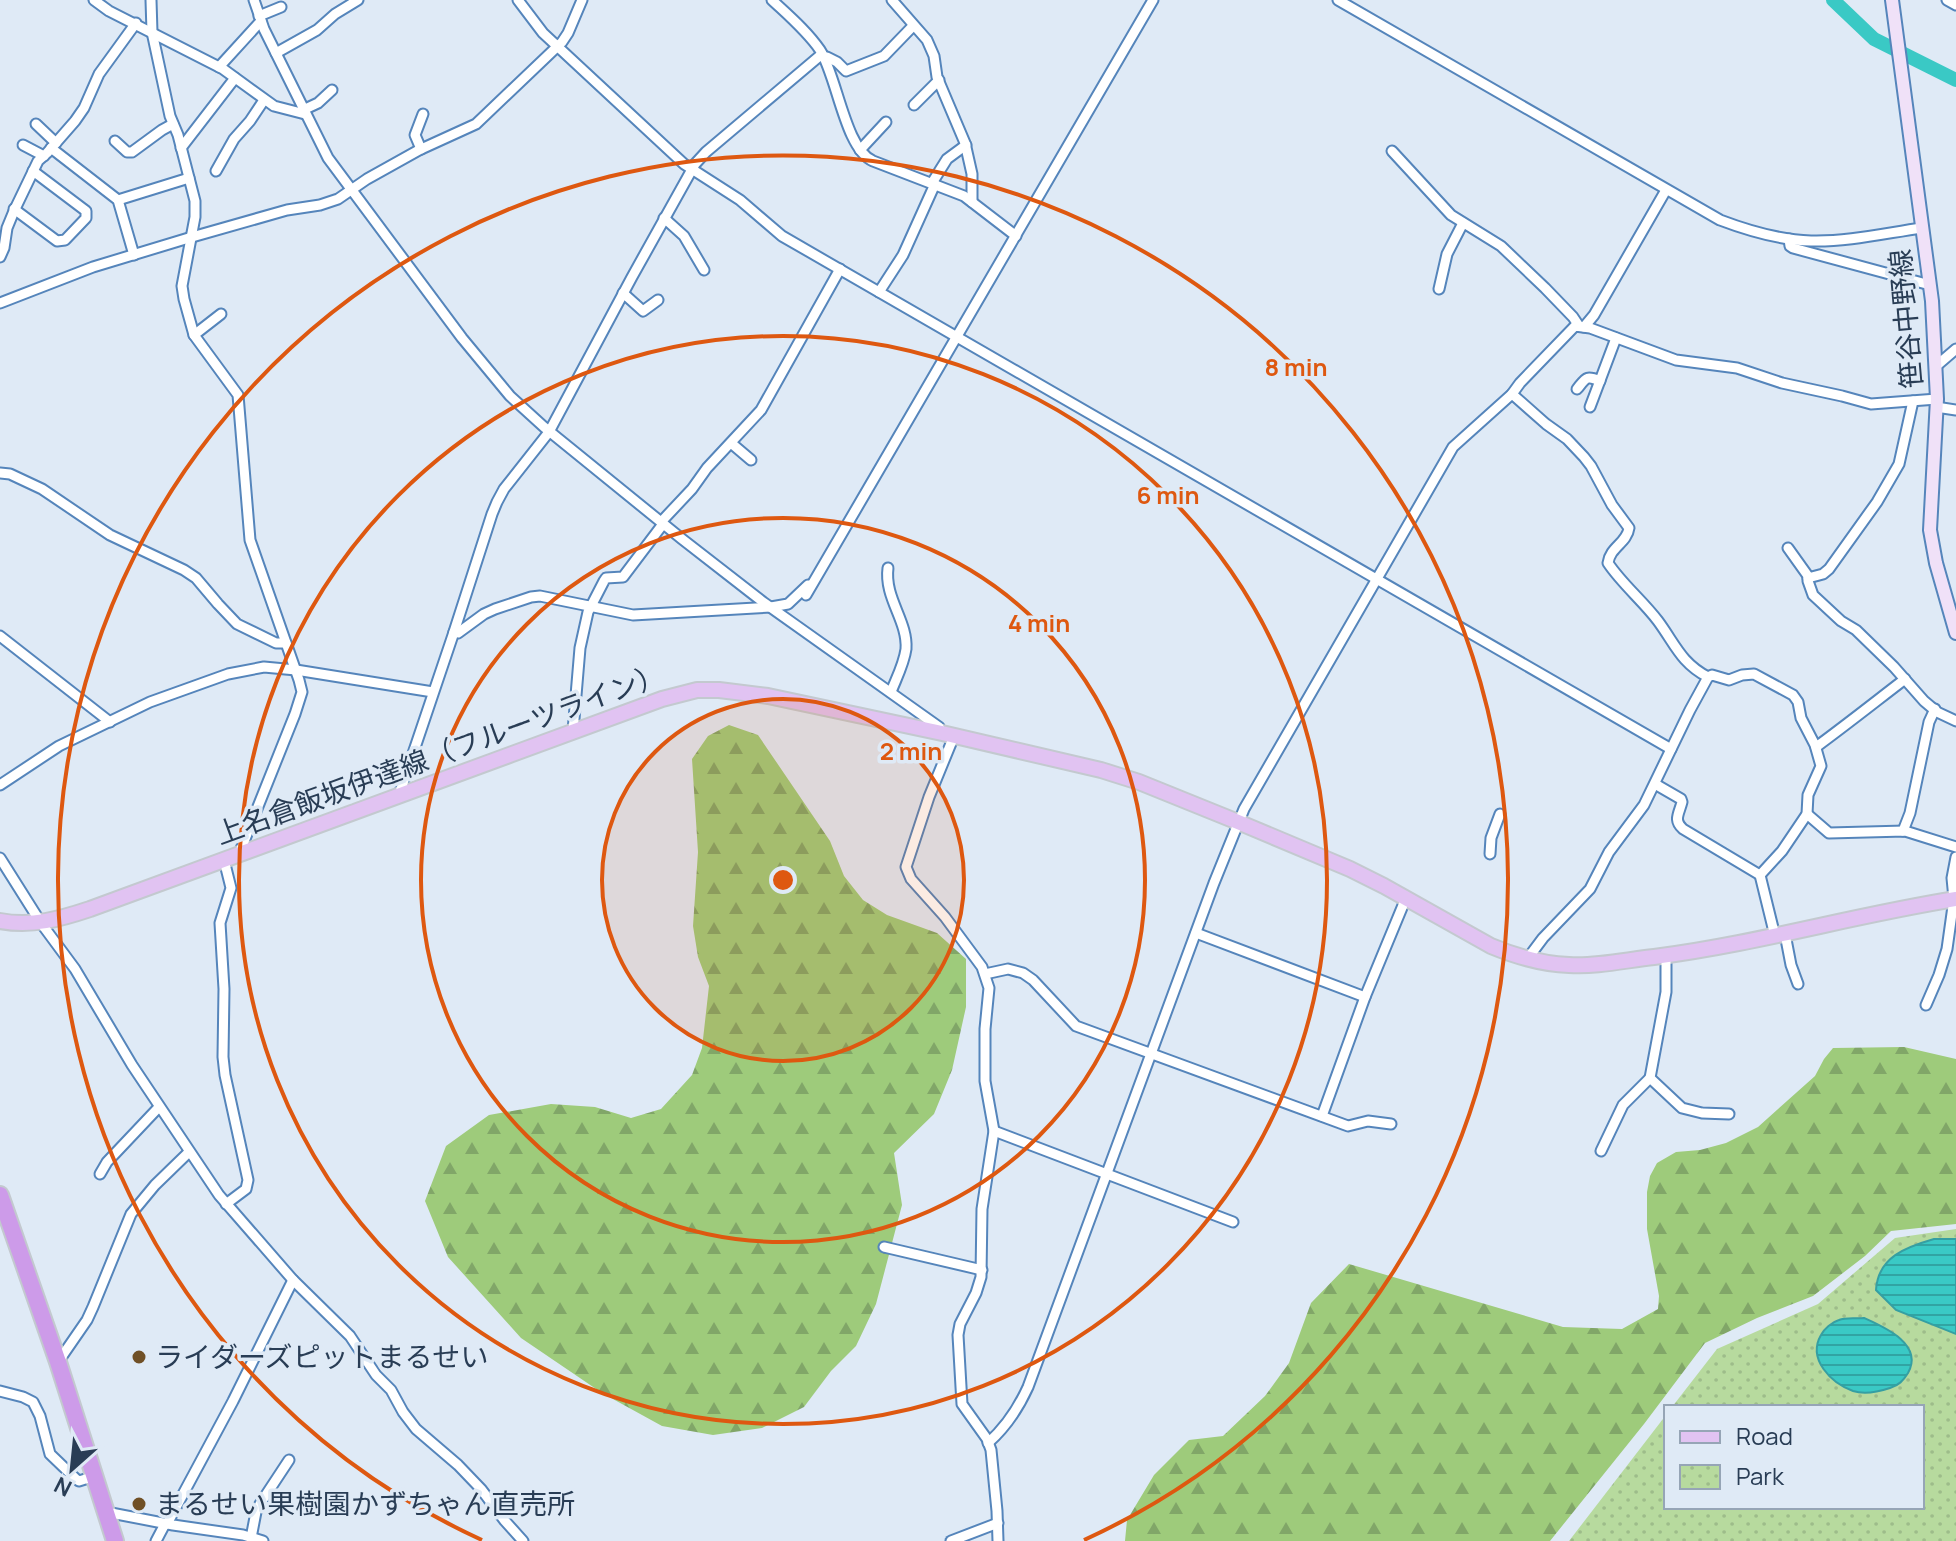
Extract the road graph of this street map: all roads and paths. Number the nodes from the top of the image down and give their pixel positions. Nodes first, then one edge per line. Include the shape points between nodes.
1 (94, 0) edge
2 (151, 0) edge
3 (254, 0) edge
4 (358, 0) edge
5 (518, 0) edge
6 (582, 0) edge
7 (772, 0) edge
8 (892, 0) edge
9 (1153, 0) edge
10 (1338, 0) edge
11 (1892, 0) edge
12 (1947, 0) edge
13 (1956, 5) edge
14 (281, 7) dead end
15 (260, 18) junction
16 (136, 23) junction
17 (913, 26) junction
18 (152, 32) junction
19 (558, 46) junction
20 (276, 53) junction
21 (823, 56) junction
22 (219, 67) junction
23 (235, 78) junction
24 (939, 80) junction
25 (332, 90) dead end
26 (264, 100) junction
27 (914, 105) dead end
28 (304, 112) junction
29 (423, 114) dead end
30 (886, 122) dead end
31 (36, 124) dead end
32 (173, 124) junction
33 (115, 141) dead end
34 (23, 145) dead end
35 (966, 145) junction
36 (181, 148) junction
37 (50, 149) junction
38 (421, 149) junction
39 (860, 150) junction
40 (1392, 151) dead end
41 (691, 170) junction
42 (33, 171) junction
43 (216, 171) dead end
44 (189, 178) junction
45 (934, 184) junction
46 (352, 190) junction
47 (1666, 190) junction
48 (118, 200) junction
49 (972, 202) junction
50 (14, 209) junction
51 (664, 218) junction
52 (1463, 223) junction
53 (1922, 228) junction
54 (1016, 236) junction
55 (192, 237) junction
56 (1789, 239) junction
57 (134, 255) junction
58 (0, 257) edge
59 (840, 269) junction
60 (704, 270) dead end
61 (1930, 285) junction
62 (1439, 289) dead end
63 (879, 292) junction
64 (623, 293) junction
65 (658, 300) dead end
66 (0, 303) edge
67 (221, 314) dead end
68 (1581, 327) junction
69 (194, 335) junction
70 (957, 337) junction
71 (1616, 338) junction
72 (1956, 349) edge
73 (1935, 367) junction
74 (1600, 381) junction
75 (1577, 389) dead end
76 (1512, 394) junction
77 (1913, 401) junction
78 (1936, 403) junction
79 (1590, 407) dead end
80 (1956, 410) edge
81 (549, 432) junction
82 (731, 443) junction
83 (751, 460) dead end
84 (0, 473) edge
85 (662, 523) junction
86 (1788, 548) dead end
87 (888, 568) dead end
88 (1808, 578) junction
89 (1376, 579) junction
90 (814, 580) junction
91 (806, 595) dead end
92 (591, 606) junction
93 (771, 607) junction
94 (454, 632) junction
95 (1956, 633) edge
96 (0, 636) edge
97 (286, 643) junction
98 (296, 670) junction
99 (1708, 677) junction
100 (1905, 679) junction
101 (433, 692) junction
102 (891, 692) junction
103 (1935, 709) junction
104 (1956, 721) edge
105 (110, 722) junction
106 (573, 731) junction
107 (948, 734) junction
108 (1816, 747) junction
109 (1671, 749) junction
110 (1655, 784) junction
111 (0, 785) edge
112 (399, 795) junction
113 (1500, 814) dead end
114 (1807, 814) junction
115 (1238, 822) junction
116 (1903, 831) junction
117 (1956, 847) edge
118 (239, 854) junction
119 (1490, 854) dead end
120 (1956, 857) edge
121 (0, 858) edge
122 (224, 860) junction
123 (1760, 875) junction
124 (1406, 898) junction
125 (1955, 899) edge
126 (0, 921) edge
127 (41, 923) junction
128 (1196, 933) junction
129 (1780, 935) junction
130 (1666, 955) junction
131 (1528, 958) junction
132 (985, 974) junction
133 (1798, 984) dead end
134 (1365, 997) junction
135 (1926, 1005) dead end
136 (1151, 1054) junction
137 (1650, 1078) junction
138 (159, 1107) junction
139 (1729, 1114) dead end
140 (1322, 1116) junction
141 (1391, 1124) dead end
142 (994, 1131) junction
143 (1601, 1151) dead end
144 (189, 1152) junction
145 (1107, 1173) junction
146 (100, 1174) dead end
147 (0, 1195) edge
148 (226, 1204) junction
149 (4, 1217) edge
150 (1233, 1222) dead end
151 (884, 1247) dead end
152 (982, 1270) junction
153 (293, 1280) junction
154 (58, 1362) junction
155 (0, 1391) edge
156 (988, 1443) junction
157 (289, 1460) dead end
158 (95, 1476) junction
159 (106, 1512) junction
160 (998, 1523) junction
161 (166, 1524) junction
162 (251, 1538) junction
163 (115, 1541) edge
164 (156, 1541) edge
165 (263, 1541) edge
166 (523, 1541) edge
167 (951, 1541) edge
168 (998, 1541) edge

1 - 16 street
2 - 18 street
3 - 15 street
4 - 20 street
5 - 19 street
6 - 19 street
7 - 21 street
8 - 17 street
9 - 54 street
10 - 47 street
11 - 53 street, 笹谷中野線
12 - 13 street
14 - 15 street
15 - 20 street
15 - 22 street
16 - 18 street
16 - 37 street via 99,74 84,108
17 - 21 street via 884,56 846,71
17 - 24 street via 927,40
18 - 22 street
18 - 32 street
19 - 38 street via 476,124
19 - 41 street
20 - 28 street
21 - 39 street
21 - 41 street
22 - 23 street
23 - 26 street
23 - 36 street
24 - 27 street
24 - 35 street
25 - 28 street
26 - 28 street
26 - 43 street
28 - 46 street
29 - 38 street via 415,135
30 - 39 street
31 - 37 street
32 - 33 street via 132,152
32 - 36 street
34 - 37 street
35 - 45 street via 947,159
35 - 49 street
36 - 44 street
37 - 42 street
37 - 48 street
38 - 46 street
39 - 45 street via 873,161
40 - 52 street
41 - 51 street
41 - 59 street via 744,203 782,236
42 - 50 street
42 - 50 street via 86,211 86,218 65,240 57,241
44 - 48 street
44 - 55 street via 195,201
45 - 49 street
45 - 63 street via 903,255
46 - 55 street via 320,205
46 - 81 street via 494,379
47 - 56 street via 1720,220
47 - 68 street via 1594,315
48 - 57 street
49 - 54 street
50 - 58 street
51 - 60 street via 684,236
51 - 64 street
52 - 62 street via 1447,254
52 - 68 street via 1501,246
53 - 56 street via 1840,239
53 - 61 street, 笹谷中野線
54 - 70 street
55 - 57 street
55 - 69 street via 182,286
56 - 61 street via 1793,248
57 - 66 street
59 - 63 street
59 - 82 street via 770,397
61 - 73 street, 笹谷中野線
63 - 70 street
64 - 65 street via 643,311
64 - 81 street
67 - 69 street
68 - 71 street
68 - 76 street via 1575,326
69 - 97 street via 238,395 250,540
70 - 89 street
70 - 90 street
71 - 74 street
71 - 77 street via 1676,360 1737,368 1871,404
72 - 73 street
73 - 78 street, 笹谷中野線
74 - 75 street via 1587,378
74 - 79 street
76 - 89 street via 1453,447
76 - 99 street via 1591,466 1629,528 1608,563 1683,660
77 - 78 street
77 - 88 street via 1899,464 1877,502 1829,569
78 - 80 street
78 - 95 street, 笹谷中野線 via 1930,530
81 - 85 street
81 - 94 street via 497,502
82 - 83 street
82 - 85 street
84 - 97 street via 42,489 110,535 184,570 237,624
85 - 92 street via 623,577 606,578
85 - 93 street
86 - 88 street
87 - 102 street via 890,597 906,642
88 - 100 street via 1813,595
89 - 109 street
89 - 115 street
90 - 91 street
90 - 93 street via 793,601
92 - 93 street via 633,615
92 - 94 street via 531,597
92 - 106 street via 580,648
93 - 102 street
94 - 101 street
96 - 105 street
97 - 98 street
98 - 101 street
98 - 105 street via 264,667 228,674
98 - 118 street via 300,701
99 - 108 street via 1729,680 1754,674 1793,695
99 - 109 street
100 - 103 street
100 - 108 street
101 - 112 street
102 - 107 street
103 - 104 street
103 - 116 street
105 - 111 street via 59,746
106 - 107 main road, 上名倉飯坂伊達線（フルーツライン） via 662,699 719,690
106 - 112 main road, 上名倉飯坂伊達線（フルーツライン）
107 - 115 main road, 上名倉飯坂伊達線（フルーツライン） via 1101,770
107 - 132 street via 906,867
108 - 114 street via 1821,769 1808,795
109 - 110 street
110 - 123 street via 1681,799 1677,824
110 - 131 street via 1590,889
112 - 118 main road, 上名倉飯坂伊達線（フルーツライン）
113 - 119 street
114 - 116 street via 1829,833
114 - 123 street
115 - 124 main road, 上名倉飯坂伊達線（フルーツライン）
115 - 128 street
116 - 117 street
118 - 122 main road, 上名倉飯坂伊達線（フルーツライン）
120 - 125 street
121 - 127 street
122 - 127 main road, 上名倉飯坂伊達線（フルーツライン）
122 - 148 street via 231,888 220,923 223,1057 248,1180 246,1189
123 - 129 street
124 - 131 main road, 上名倉飯坂伊達線（フルーツライン） via 1491,946
124 - 134 street
125 - 129 main road, 上名倉飯坂伊達線（フルーツライン）
125 - 135 street via 1947,949
126 - 127 main road, 上名倉飯坂伊達線（フルーツライン）
127 - 138 street
128 - 134 street
128 - 136 street
129 - 130 main road, 上名倉飯坂伊達線（フルーツライン）
129 - 133 street
130 - 131 main road, 上名倉飯坂伊達線（フルーツライン） via 1582,965
130 - 137 street via 1666,992
132 - 136 street via 1008,969 1023,973 1076,1026
132 - 142 street via 985,1081
134 - 140 street
136 - 140 street
136 - 145 street
137 - 139 street via 1682,1108
137 - 143 street via 1623,1105
138 - 144 street
138 - 146 street
140 - 141 street via 1348,1126 1368,1121
142 - 145 street
142 - 152 street via 982,1209
144 - 148 street
144 - 154 street via 131,1214 87,1320
145 - 150 street
145 - 156 street via 1028,1387 1008,1423
147 - 149 highway
148 - 153 street
149 - 154 highway
151 - 152 street
152 - 156 street via 958,1335 963,1407
153 - 161 street
153 - 166 street via 350,1336 416,1429 481,1489
154 - 158 highway
155 - 158 street via 33,1402 50,1454 76,1479
156 - 160 street
157 - 162 street via 256,1512
158 - 159 highway
159 - 161 street
159 - 163 highway
160 - 167 street
160 - 168 street
161 - 162 street
161 - 164 street
162 - 165 street

